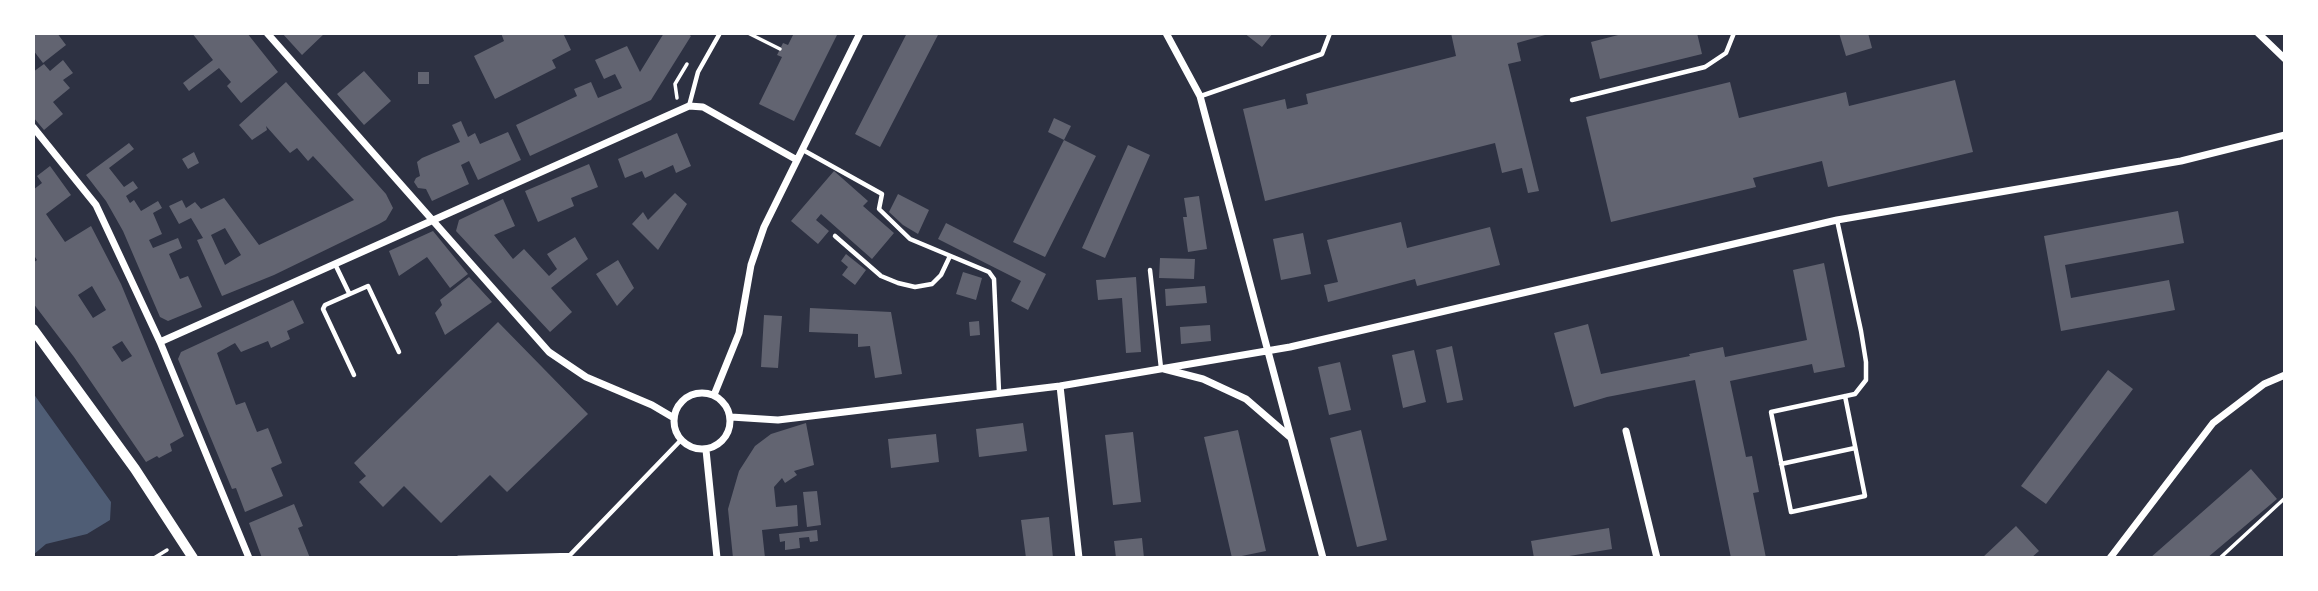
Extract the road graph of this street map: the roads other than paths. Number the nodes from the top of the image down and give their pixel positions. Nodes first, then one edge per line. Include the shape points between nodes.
1 (267, 33) edge
2 (720, 33) edge
3 (860, 33) edge
4 (1166, 33) edge
5 (1330, 33) edge
6 (1734, 33) edge
7 (2258, 33) edge
8 (2285, 59) edge
9 (1200, 96) junction
10 (1572, 100) dead end
11 (689, 106) junction
12 (33, 127) edge
13 (2285, 135) edge
14 (803, 150) junction
15 (797, 160) junction
16 (1837, 220) junction
17 (434, 221) junction
18 (835, 236) dead end
19 (950, 256) junction
20 (335, 264) junction
21 (1150, 270) dead end
22 (349, 293) junction
23 (33, 329) edge
24 (160, 342) junction
25 (1268, 351) junction
26 (399, 352) dead end
27 (1161, 368) junction
28 (2285, 374) edge
29 (355, 375) dead end
30 (1060, 386) junction
31 (999, 392) junction
32 (714, 395) junction
33 (1845, 396) junction
34 (731, 417) junction
35 (674, 418) junction
36 (1626, 431) dead end
37 (1290, 438) junction
38 (681, 440) junction
39 (1855, 448) junction
40 (706, 450) junction
41 (1781, 464) junction
42 (193, 558) edge
43 (249, 558) edge
44 (458, 558) edge
45 (718, 558) edge
46 (1079, 558) edge
47 (1323, 558) edge
48 (1657, 558) edge
49 (2110, 558) edge

1 - 17 street
2 - 11 lane via 698,72
3 - 14 street
4 - 9 street
5 - 9 lane via 1322,54
6 - 10 lane via 1726,53 1706,68
7 - 8 street
9 - 25 street
11 - 15 street via 702,107
11 - 17 street
12 - 24 street via 96,205
13 - 16 street via 2181,161
14 - 15 street
14 - 19 lane via 882,194 879,209 910,239
15 - 32 street via 764,227 751,265 739,333
16 - 25 street
16 - 33 lane via 1866,362 1866,380 1855,394
17 - 20 street
17 - 35 street via 549,352 586,377
18 - 19 lane via 881,276 915,287 932,284
19 - 31 lane via 989,272 994,279
20 - 22 lane
20 - 24 street
21 - 27 lane
22 - 26 lane via 368,286
22 - 29 lane via 323,309
23 - 42 street
24 - 43 street
25 - 27 street
25 - 37 street
27 - 30 street
27 - 37 street via 1203,379 1246,399
28 - 49 street via 2264,384 2214,423
30 - 31 street
30 - 46 street
31 - 34 street via 778,420
32 - 34 street
32 - 35 street via 688,396
33 - 39 lane
33 - 41 lane via 1771,412
34 - 40 street via 722,442
35 - 38 street
36 - 48 street
37 - 47 street
38 - 40 street
38 - 44 lane via 570,555
39 - 41 lane
39 - 41 lane via 1865,496 1791,512
40 - 45 street

